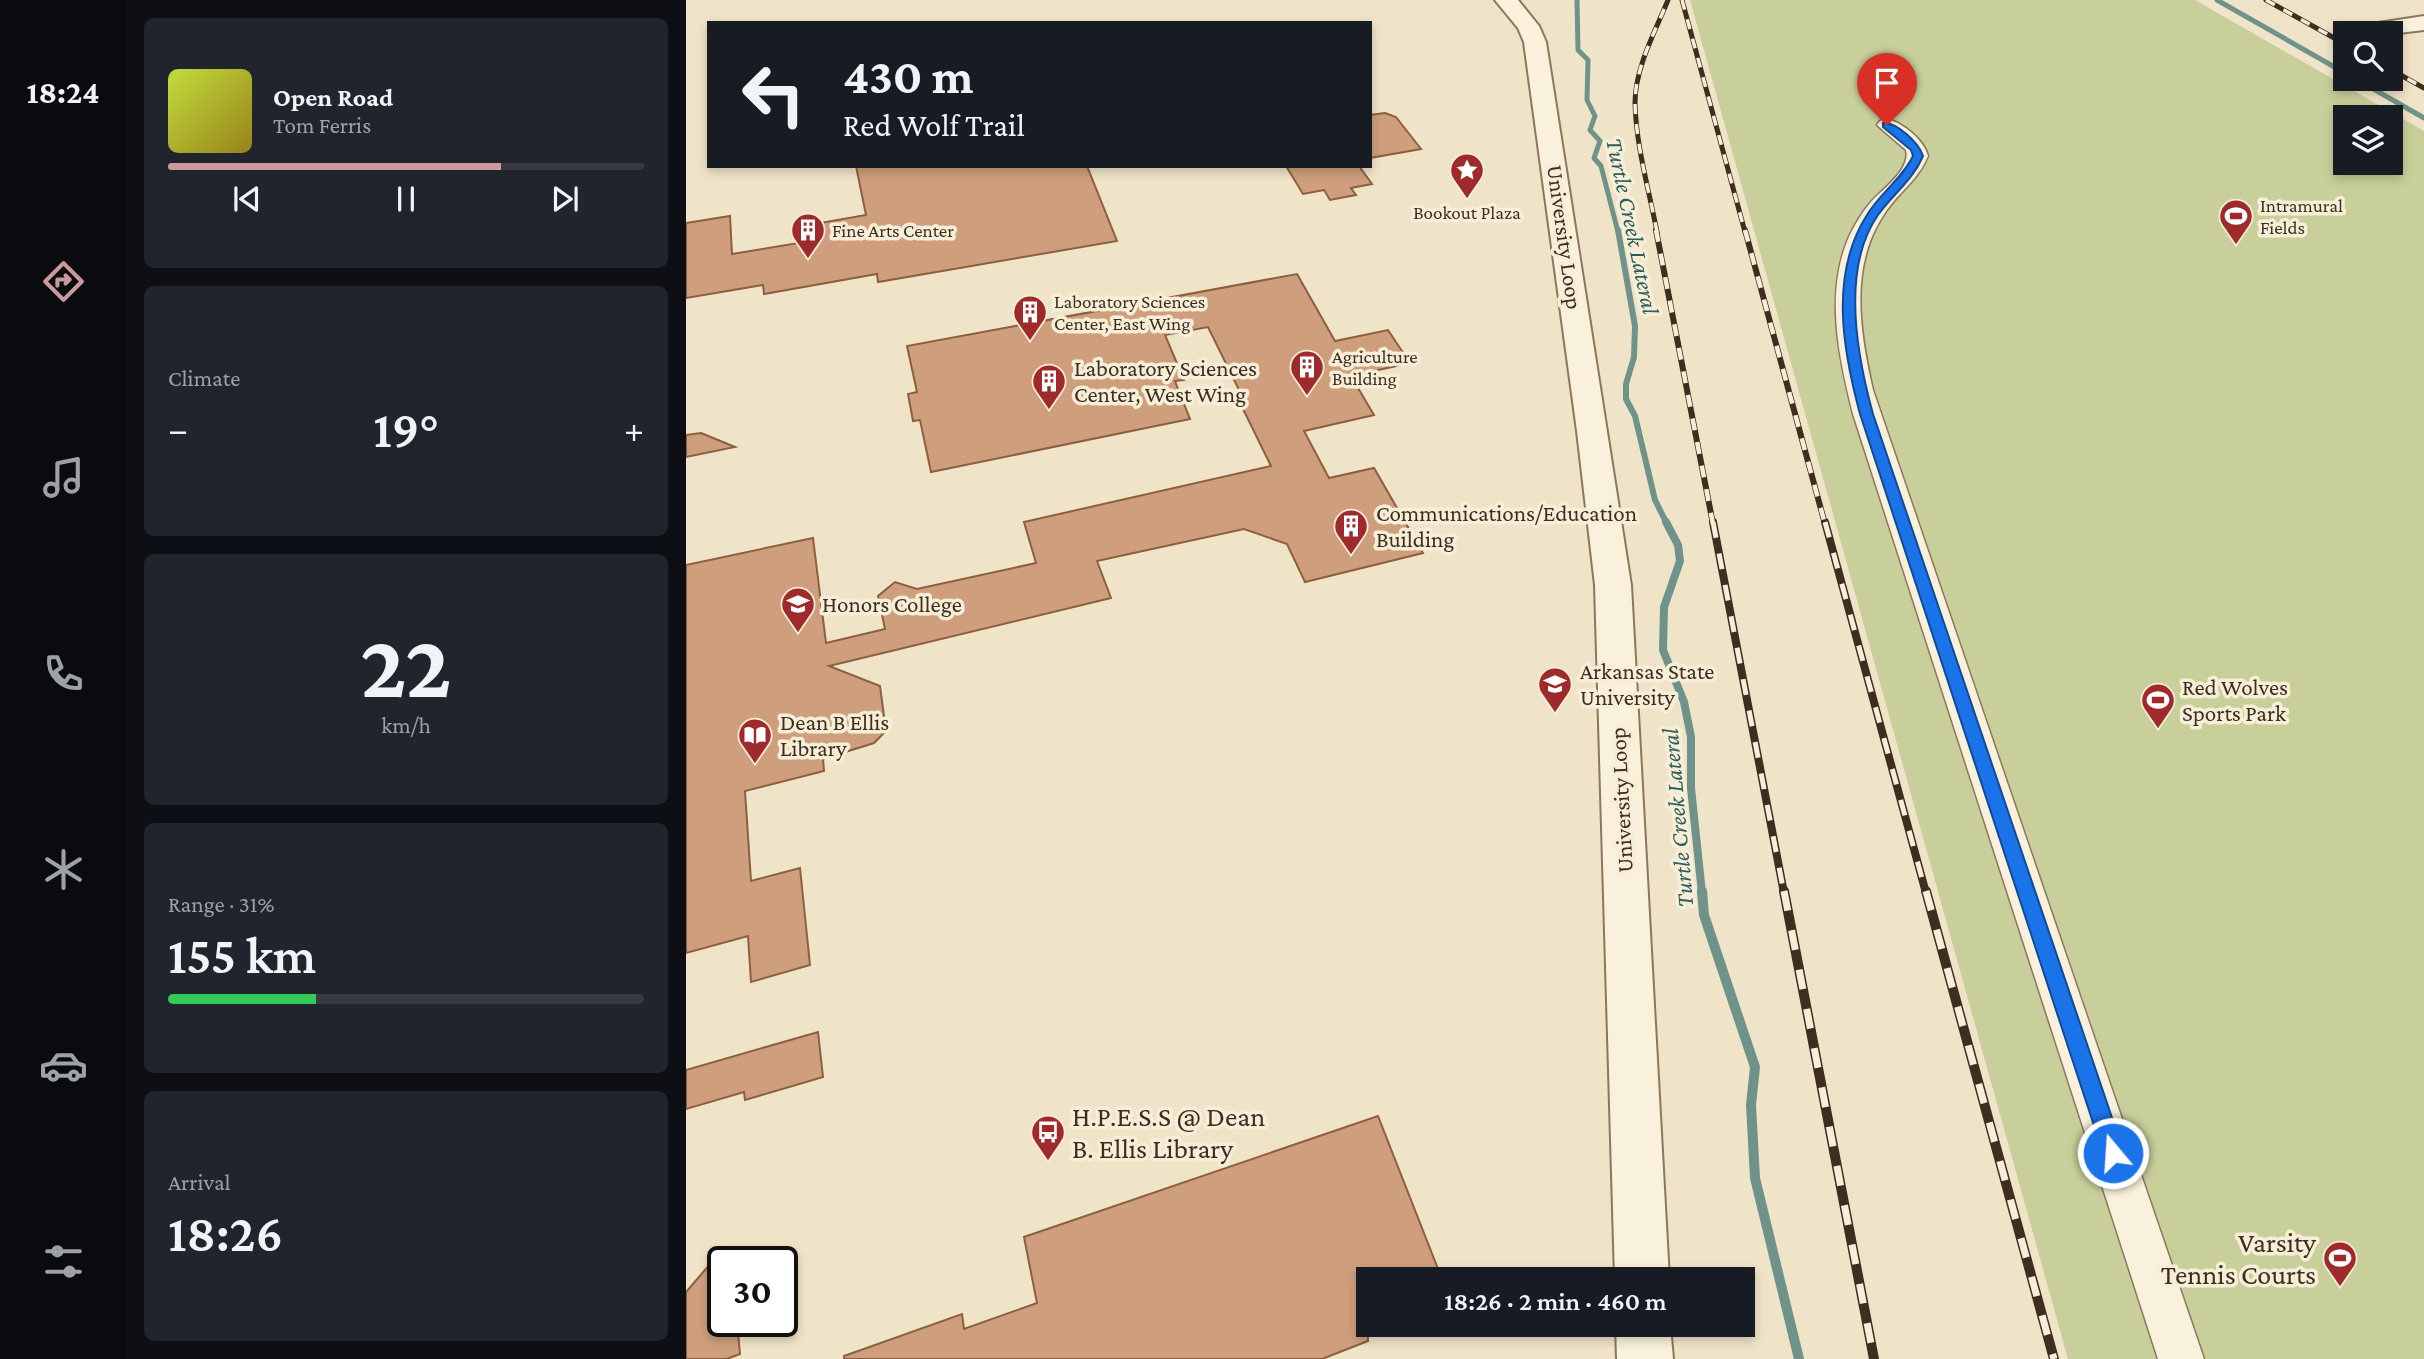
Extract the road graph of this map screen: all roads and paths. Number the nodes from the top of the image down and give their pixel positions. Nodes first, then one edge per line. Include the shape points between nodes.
1 (1506, 0) edge
2 (2424, 23) edge
3 (2403, 26) edge
4 (2403, 39) edge
5 (2424, 42) edge
6 (1887, 125) dead end
7 (1641, 1267) edge
8 (1643, 1337) edge
9 (1644, 1359) edge
10 (2181, 1359) edge

1 - 7 street, University Loop via 1535,42 1613,585
2 - 3 street
4 - 5 street
6 - 10 street via 1916,148 1918,156 1911,172 1872,215 1853,261 1848,332 1854,368
8 - 9 street

